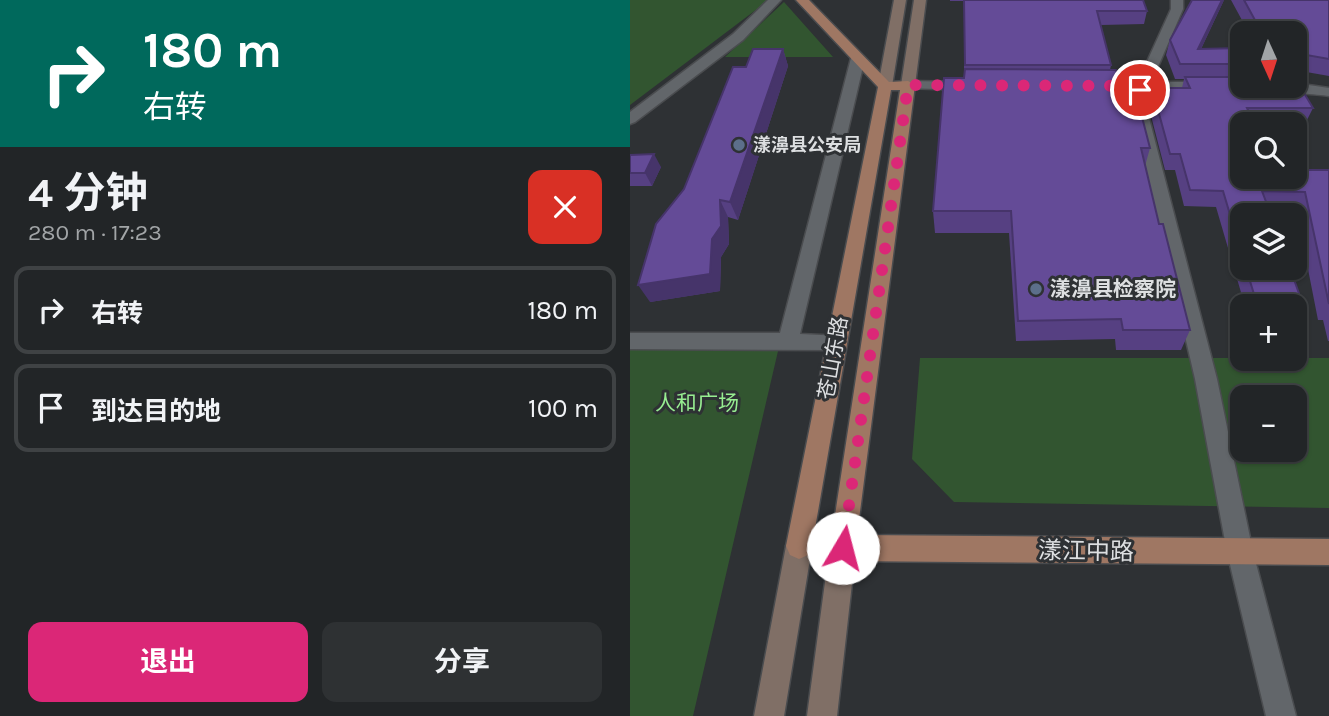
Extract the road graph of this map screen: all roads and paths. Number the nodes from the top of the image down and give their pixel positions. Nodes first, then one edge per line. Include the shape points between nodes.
1 (775, 0) edge
2 (802, 0) edge
3 (900, 0) edge
4 (920, 0) edge
5 (1177, 0) edge
6 (858, 58) junction
7 (908, 85) junction
8 (885, 86) junction
9 (991, 86) edge
10 (1100, 86) edge
11 (1141, 86) junction
12 (1222, 86) edge
13 (1307, 88) edge
14 (1329, 92) edge
15 (630, 119) edge
16 (630, 341) edge
17 (788, 341) junction
18 (836, 342) junction
19 (799, 546) junction
20 (843, 548) junction
21 (1240, 552) junction
22 (1329, 552) edge
23 (769, 716) edge
24 (821, 716) edge
25 (1282, 716) edge

1 - 15 street via 738,37
2 - 6 main road
3 - 8 main road, 苍山东路
4 - 7 main road, 苍山东路
5 - 11 street
6 - 8 main road
6 - 17 street
7 - 8 main road
7 - 9 street
7 - 20 main road, 苍山东路
8 - 18 main road, 苍山东路
10 - 11 street
11 - 12 street
11 - 21 street via 1139,111 1206,379
13 - 14 street
16 - 17 street
17 - 18 street
18 - 19 main road, 苍山东路
19 - 20 main road
19 - 23 main road, 苍山东路
20 - 21 main road, 漾江中路
20 - 24 main road, 苍山东路
21 - 22 main road, 漾江中路
21 - 25 street

